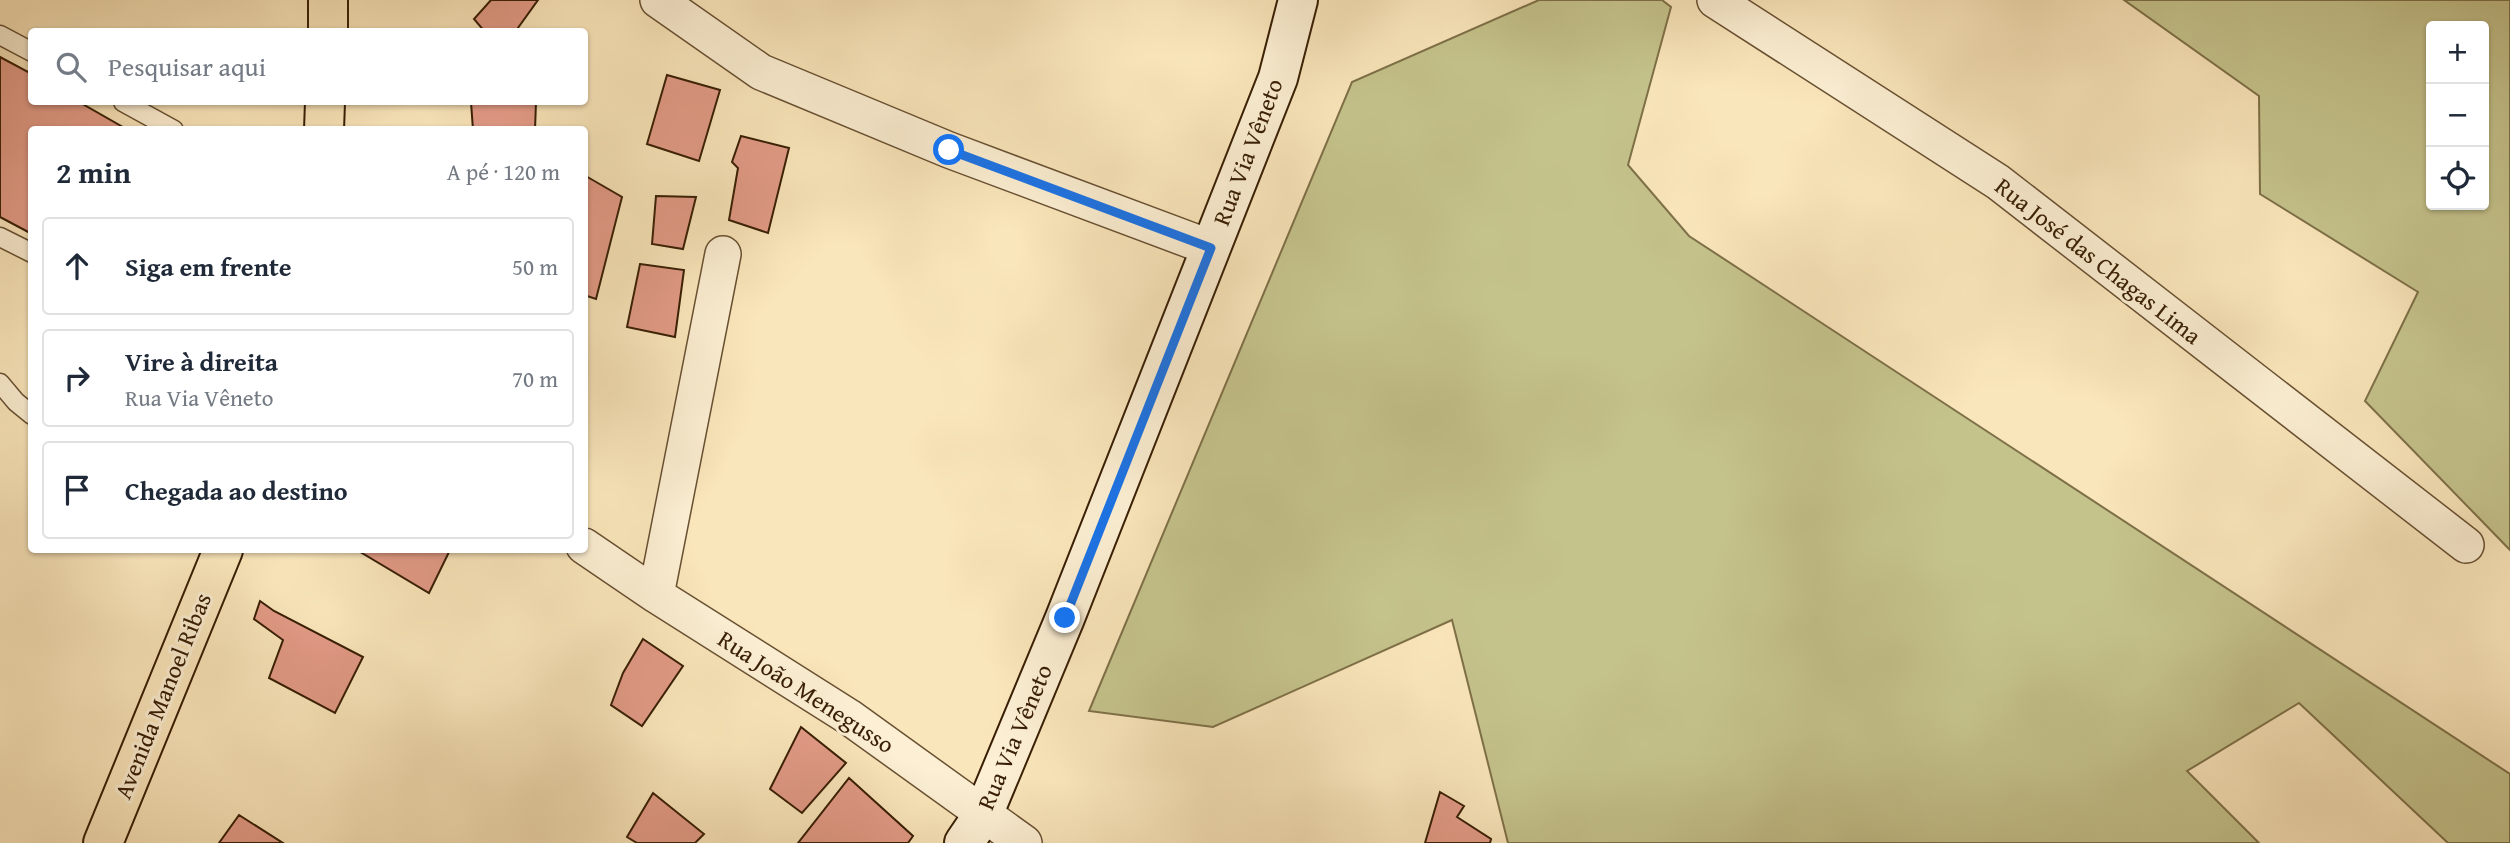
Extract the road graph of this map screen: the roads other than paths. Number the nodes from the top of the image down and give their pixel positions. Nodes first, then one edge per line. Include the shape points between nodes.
1 (328, 0) edge
2 (658, 0) edge
3 (1298, 0) edge
4 (1715, 0) edge
5 (328, 28) edge
6 (0, 35) edge
7 (28, 50) edge
8 (128, 105) edge
9 (325, 105) edge
10 (167, 126) edge
11 (324, 126) edge
12 (0, 237) edge
13 (1211, 248) junction
14 (28, 251) edge
15 (723, 254) dead end
16 (0, 383) edge
17 (28, 412) edge
18 (2466, 545) dead end
19 (588, 549) edge
20 (222, 553) edge
21 (656, 595) junction
22 (973, 829) edge
23 (103, 843) edge
24 (1024, 843) edge

1 - 5 main road
2 - 13 street via 761,72 949,150
3 - 13 main road, Rua Via Vêneto via 1278,78
4 - 18 street, Rua José das Chagas Lima via 1998,182
6 - 7 lane
8 - 10 lane
9 - 11 main road
12 - 14 lane
13 - 22 main road, Rua Via Vêneto via 1065,618
15 - 21 street
16 - 17 lane
19 - 21 street, Rua João Menegusso
20 - 23 main road, Avenida Manoel Ribas
21 - 22 street, Rua João Menegusso via 849,716
22 - 24 street, Rua João Menegusso

